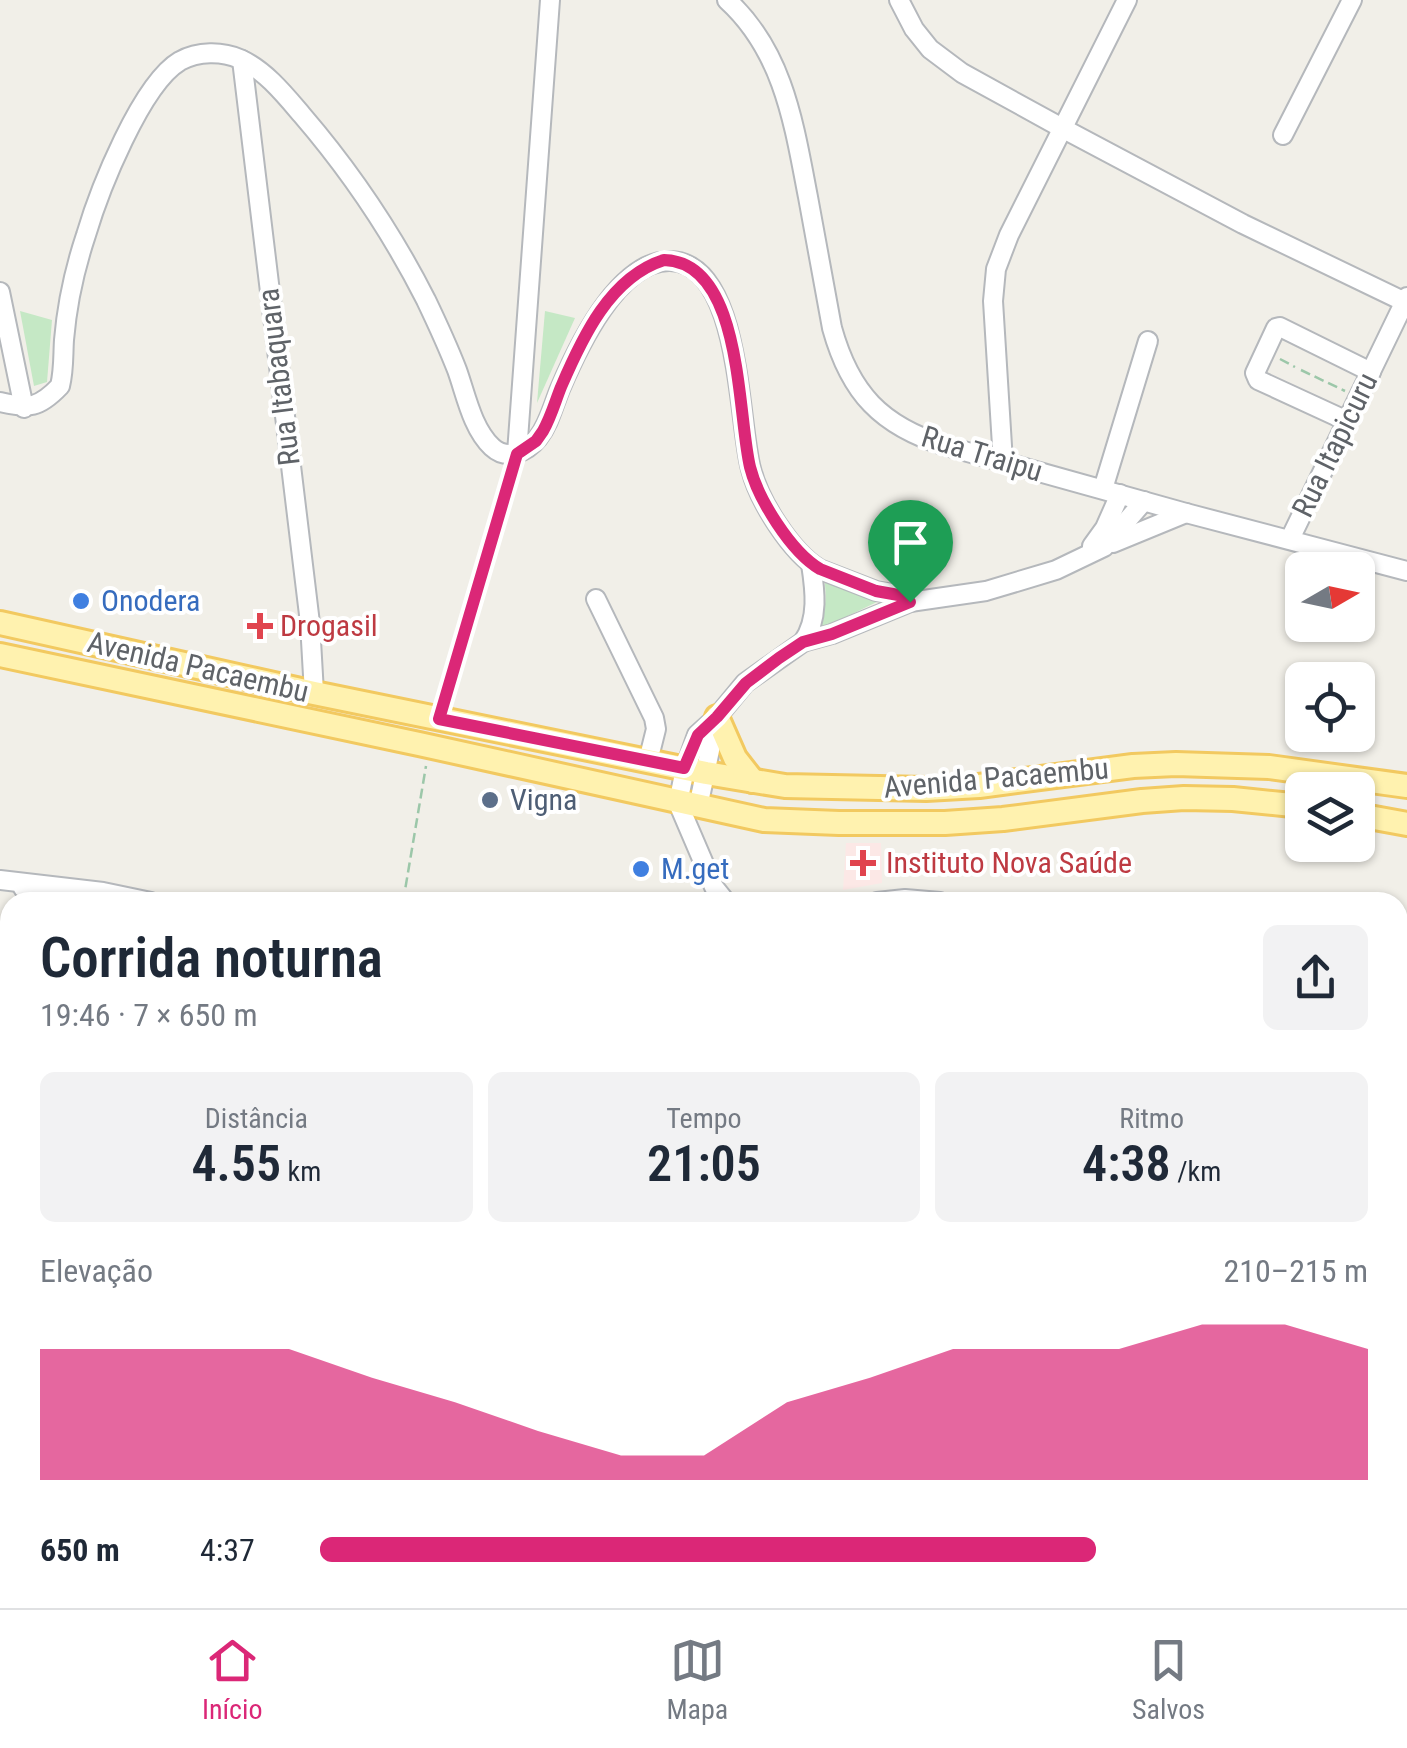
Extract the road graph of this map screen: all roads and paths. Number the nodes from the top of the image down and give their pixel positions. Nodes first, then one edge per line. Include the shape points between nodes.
1 (550, 0) edge
2 (727, 0) edge
3 (899, 0) edge
4 (1127, 0) edge
5 (1352, 0) edge
6 (242, 60) junction
7 (1062, 128) junction
8 (1284, 135) dead end
9 (0, 292) edge
10 (1406, 301) edge
11 (1148, 341) dead end
12 (1301, 370) dead end
13 (1370, 372) junction
14 (1358, 398) junction
15 (0, 402) edge
16 (24, 408) junction
17 (1347, 421) junction
18 (517, 454) junction
19 (1003, 462) junction
20 (1112, 492) junction
21 (1144, 501) junction
22 (1186, 513) junction
23 (1290, 539) junction
24 (1104, 548) junction
25 (1081, 557) junction
26 (811, 564) junction
27 (1407, 571) edge
28 (596, 599) dead end
29 (910, 602) junction
30 (0, 623) edge
31 (803, 642) junction
32 (0, 655) edge
33 (314, 694) junction
34 (717, 717) junction
35 (439, 719) junction
36 (429, 746) junction
37 (648, 762) junction
38 (695, 771) junction
39 (753, 781) junction
40 (1407, 786) edge
41 (1285, 804) edge
42 (688, 805) junction
43 (1375, 818) edge
44 (1407, 824) edge
45 (5, 881) edge
46 (31, 892) edge
47 (103, 892) edge
48 (405, 892) edge
49 (718, 892) edge

1 - 18 street
2 - 19 street, Rua Traipu via 756,32 784,88 832,328 849,376 902,429
3 - 7 street via 914,29 943,60
4 - 7 street
5 - 8 street
6 - 16 street via 194,56 155,86 85,236 60,386
6 - 18 street via 283,93 366,198 427,302 484,436 501,453
6 - 33 street, Rua Itabaquara
7 - 10 street
7 - 19 street via 996,269
9 - 16 street
10 - 13 street, Rua Itapicuru
11 - 20 street
12 - 14 path
13 - 14 street, Rua Itapicuru
13 - 17 street via 1280,326 1254,373
14 - 17 street, Rua Itapicuru
15 - 16 street
17 - 23 street, Rua Itapicuru
18 - 26 street via 543,431 584,338 616,292 650,265 687,264 716,298 730,338 755,482 783,532
18 - 35 path
19 - 20 street, Rua Traipu
20 - 21 street, Rua Traipu
20 - 25 street via 1106,528
21 - 22 street, Rua Traipu
21 - 24 street
22 - 23 street, Rua Traipu
22 - 24 street
23 - 27 street, Rua Traipu via 1377,555
24 - 25 street
25 - 29 street via 986,591
26 - 29 street
26 - 31 street via 814,617
28 - 37 street via 654,718
29 - 31 street
30 - 33 main road, Avenida Pacaembu
31 - 34 street via 746,683
32 - 36 main road, Avenida Pacaembu
33 - 35 main road, Avenida Pacaembu
34 - 38 street via 698,735
34 - 39 main road
35 - 37 main road, Avenida Pacaembu
36 - 42 main road, Avenida Pacaembu
36 - 48 path
37 - 38 main road, Avenida Pacaembu
38 - 39 main road, Avenida Pacaembu
38 - 42 street
39 - 40 main road, Avenida Pacaembu via 926,789 1192,764
41 - 42 main road, Avenida Pacaembu via 1184,798 890,823 764,820
42 - 49 street
43 - 44 main road
45 - 46 street
45 - 47 street

